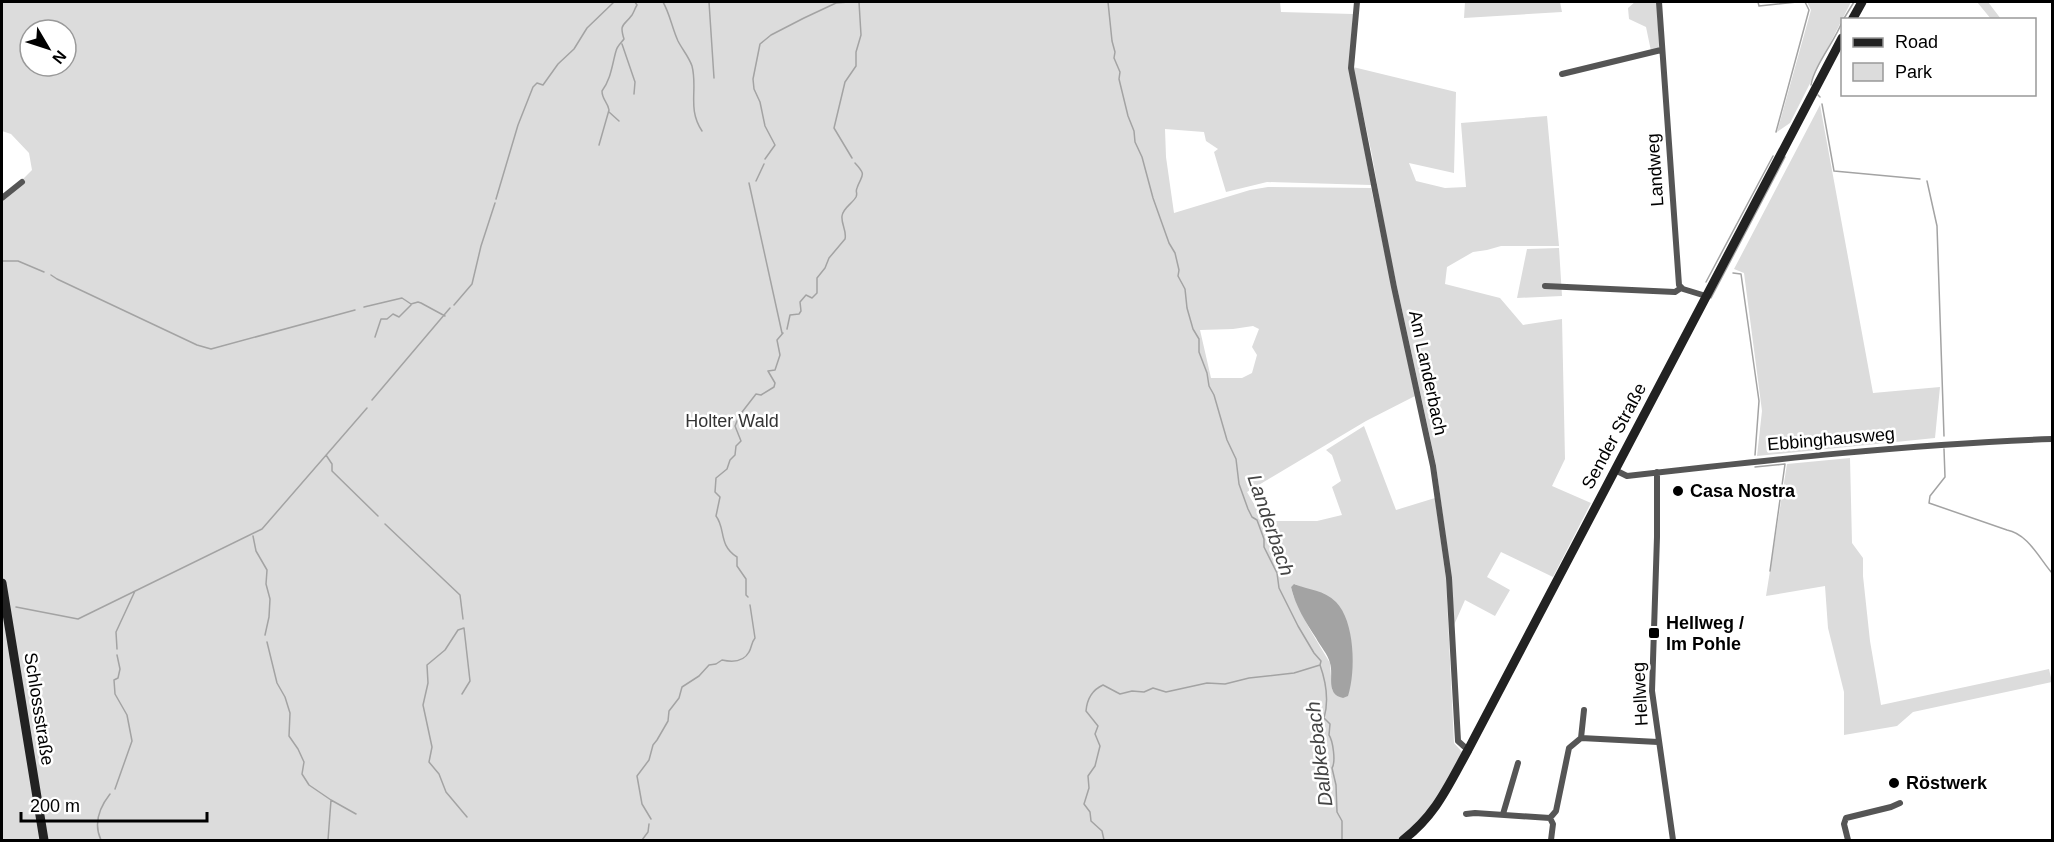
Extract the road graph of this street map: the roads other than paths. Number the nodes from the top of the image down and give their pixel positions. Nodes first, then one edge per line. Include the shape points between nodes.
1 (1357, 2) edge
2 (1659, 2) edge
3 (1862, 2) edge
4 (1853, 18) edge
5 (1841, 40) edge
6 (1662, 50) junction
7 (1562, 74) dead end
8 (22, 182) dead end
9 (2, 198) edge
10 (1545, 286) dead end
11 (1681, 288) junction
12 (1706, 296) junction
13 (2052, 439) edge
14 (1615, 471) junction
15 (1657, 472) junction
16 (2, 583) edge
17 (1584, 710) dead end
18 (1581, 738) junction
19 (1658, 742) junction
20 (1468, 750) junction
21 (1518, 763) dead end
22 (1900, 803) dead end
23 (1467, 814) dead end
24 (1503, 814) junction
25 (1550, 818) junction
26 (44, 840) edge
27 (1403, 840) edge
28 (1551, 840) edge
29 (1673, 840) edge
30 (1848, 840) edge

1 - 20 street, Am Landerbach via 1351,68 1433,466 1449,578 1458,741
2 - 6 street, Landweg
3 - 4 main road
5 - 12 main road, Sender Straße
6 - 7 street
6 - 11 street, Landweg
8 - 9 street
10 - 11 street via 1675,292
11 - 12 street
12 - 14 main road, Sender Straße
13 - 15 street, Ebbinghausweg via 1928,445
14 - 15 street, Ebbinghausweg via 1627,476
14 - 20 main road, Sender Straße
15 - 19 street, Hellweg via 1652,691
16 - 26 main road, Schlossstraße
17 - 18 street
18 - 19 street
18 - 25 street via 1569,748 1556,811
19 - 29 street, Hellweg
20 - 27 main road, Sender Straße via 1433,812
21 - 24 street
22 - 30 street via 1846,818
23 - 24 street
24 - 25 street
25 - 28 street

